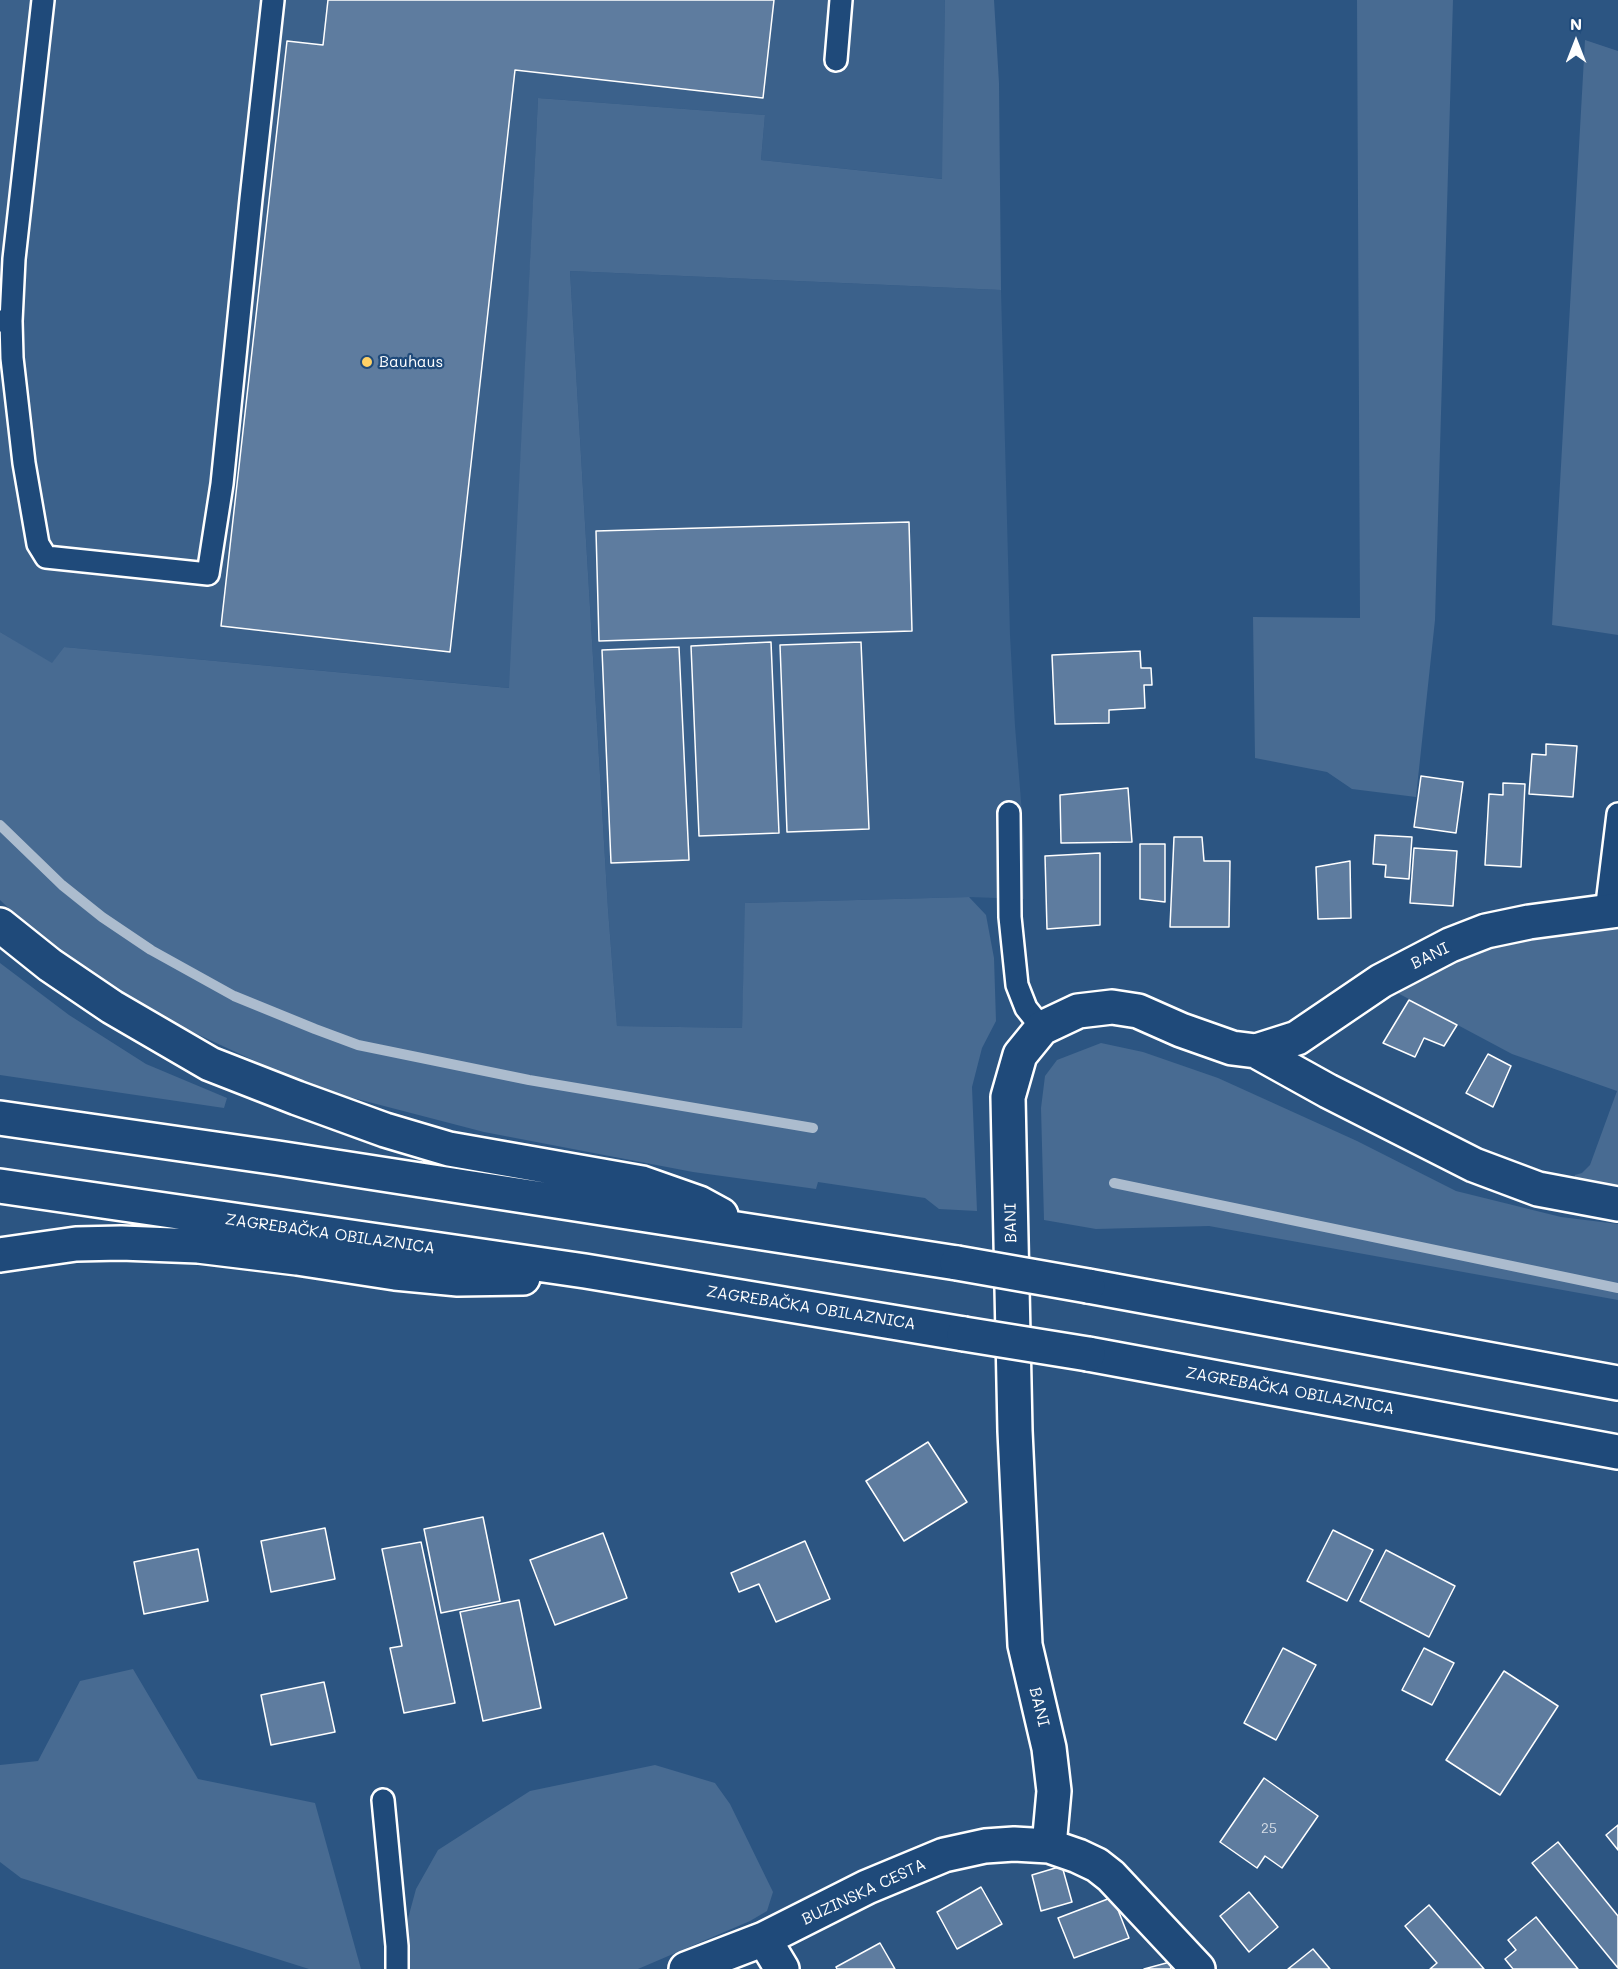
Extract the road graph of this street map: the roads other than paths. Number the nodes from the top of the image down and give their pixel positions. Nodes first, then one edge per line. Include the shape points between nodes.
1 (43, 0) edge
2 (273, 0) edge
3 (841, 0) edge
4 (836, 60) dead end
5 (6, 321) edge
6 (1009, 813) dead end
7 (1618, 814) edge
8 (1612, 911) edge
9 (0, 925) edge
10 (1042, 1028) junction
11 (1256, 1051) junction
12 (0, 1118) edge
13 (0, 1186) edge
14 (1618, 1204) edge
15 (748, 1230) junction
16 (0, 1255) edge
17 (585, 1271) junction
18 (1618, 1374) edge
19 (1586, 1377) junction
20 (1618, 1383) edge
21 (1618, 1452) edge
22 (382, 1800) dead end
23 (1049, 1846) junction
24 (764, 1938) junction
25 (397, 1969) edge
26 (686, 1969) edge
27 (782, 1969) edge
28 (1198, 1969) edge

1 - 5 lane
2 - 5 lane via 222,484 208,574 46,557 38,544 24,463
3 - 4 lane
6 - 10 lane via 1010,917 1017,985 1026,1008
7 - 8 lane
8 - 11 main road, BANI via 1529,922 1468,938 1381,981 1297,1038
9 - 15 main road via 112,1007 210,1064 374,1126 449,1149 642,1183 699,1203
10 - 11 main road, BANI via 1078,1011 1112,1007 1138,1011 1232,1048
10 - 23 main road, BANI via 1020,1055 1008,1097 1022,1605 1025,1645 1049,1748 1054,1791
11 - 14 main road via 1474,1165 1538,1189
12 - 15 main road
13 - 17 main road, ZAGREBAČKA OBILAZNICA
15 - 19 main road, bridge via 957,1263
16 - 17 main road via 76,1244 121,1243 198,1246 458,1279
17 - 21 main road, ZAGREBAČKA OBILAZNICA, bridge via 1088,1354
18 - 19 main road
19 - 20 main road
22 - 25 lane
23 - 24 main road, BUZINSKA CESTA via 985,1846 944,1855 867,1887
23 - 28 main road via 1097,1865 1111,1876
24 - 26 main road, BUZINSKA CESTA
24 - 27 main road

